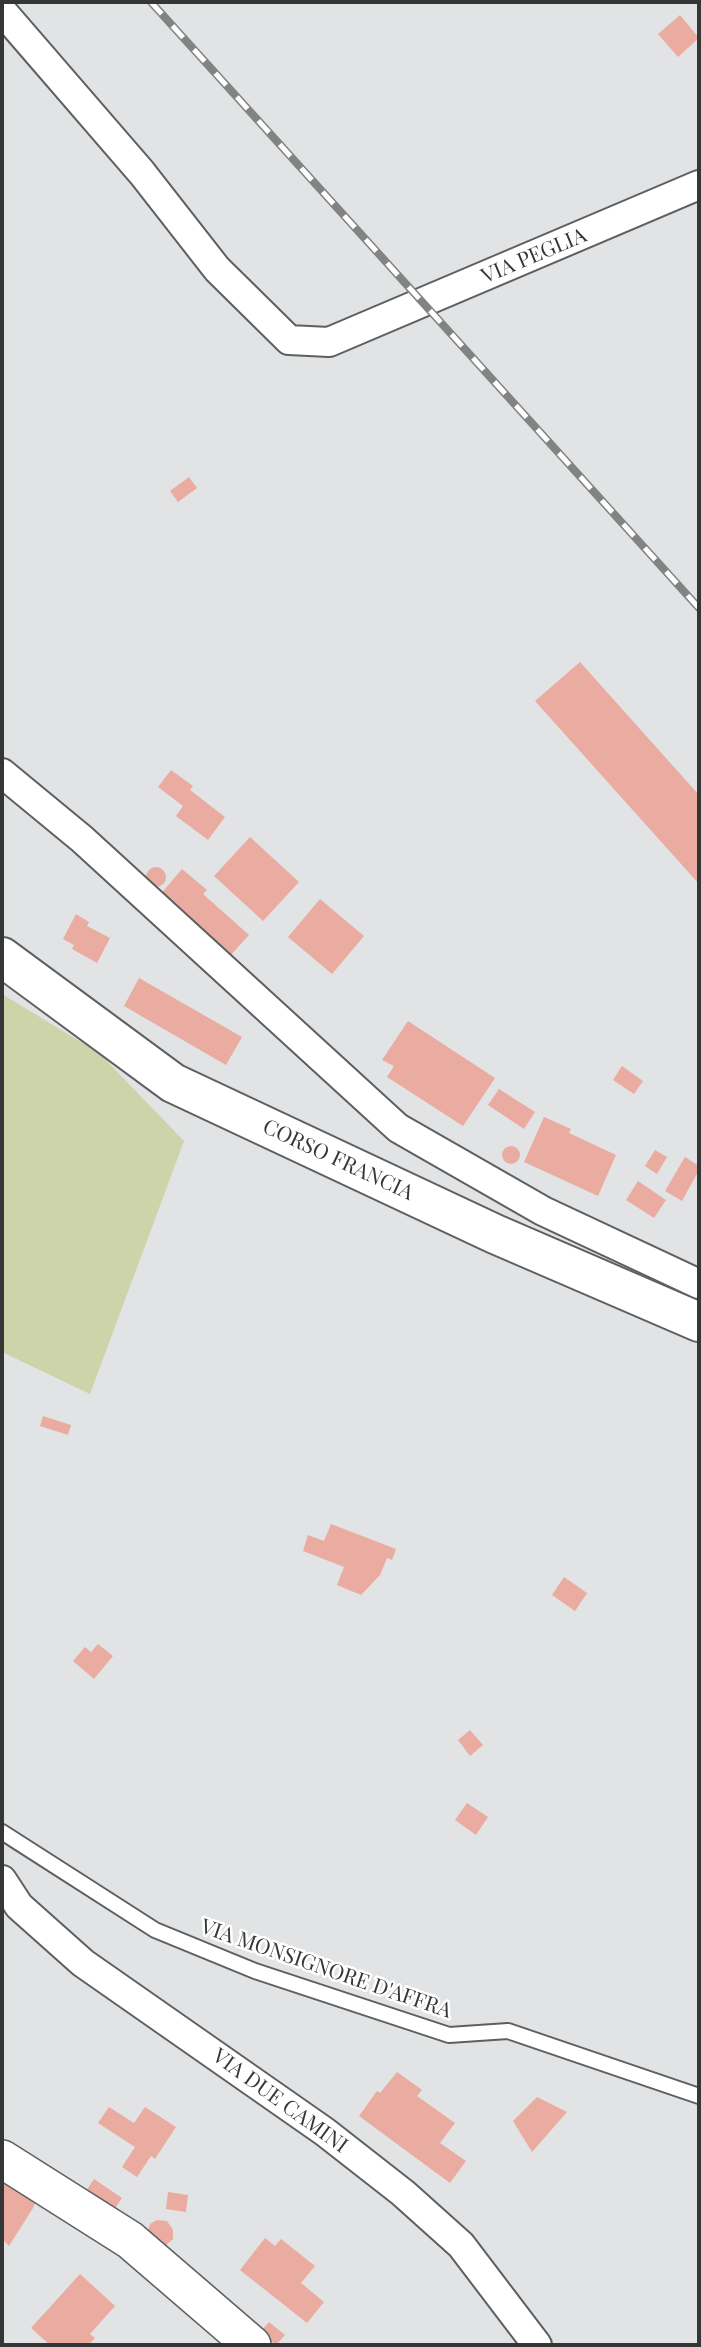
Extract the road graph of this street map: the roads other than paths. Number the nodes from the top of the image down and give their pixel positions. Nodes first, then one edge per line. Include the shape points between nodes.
1 (2, 11) edge
2 (699, 185) edge
3 (2, 773) edge
4 (2, 957) edge
5 (699, 1284) edge
6 (699, 1322) edge
7 (2, 1832) edge
8 (2, 1880) edge
9 (699, 2096) edge
10 (2, 2159) edge
11 (252, 2345) edge
12 (537, 2345) edge

1 - 2 street, VIA PEGLIA via 142,173 217,269 289,340 329,342
3 - 5 street via 82,839 398,1128 543,1211
4 - 6 main road, CORSO FRANCIA via 173,1083 495,1234
7 - 9 lane, VIA MONSIGNORE D'AFFRA via 155,1930 255,1971 449,2035 508,2031
8 - 12 street, VIA DUE CAMINI via 19,1906 83,1963 325,2132 403,2193 461,2245
10 - 11 street via 130,2240

